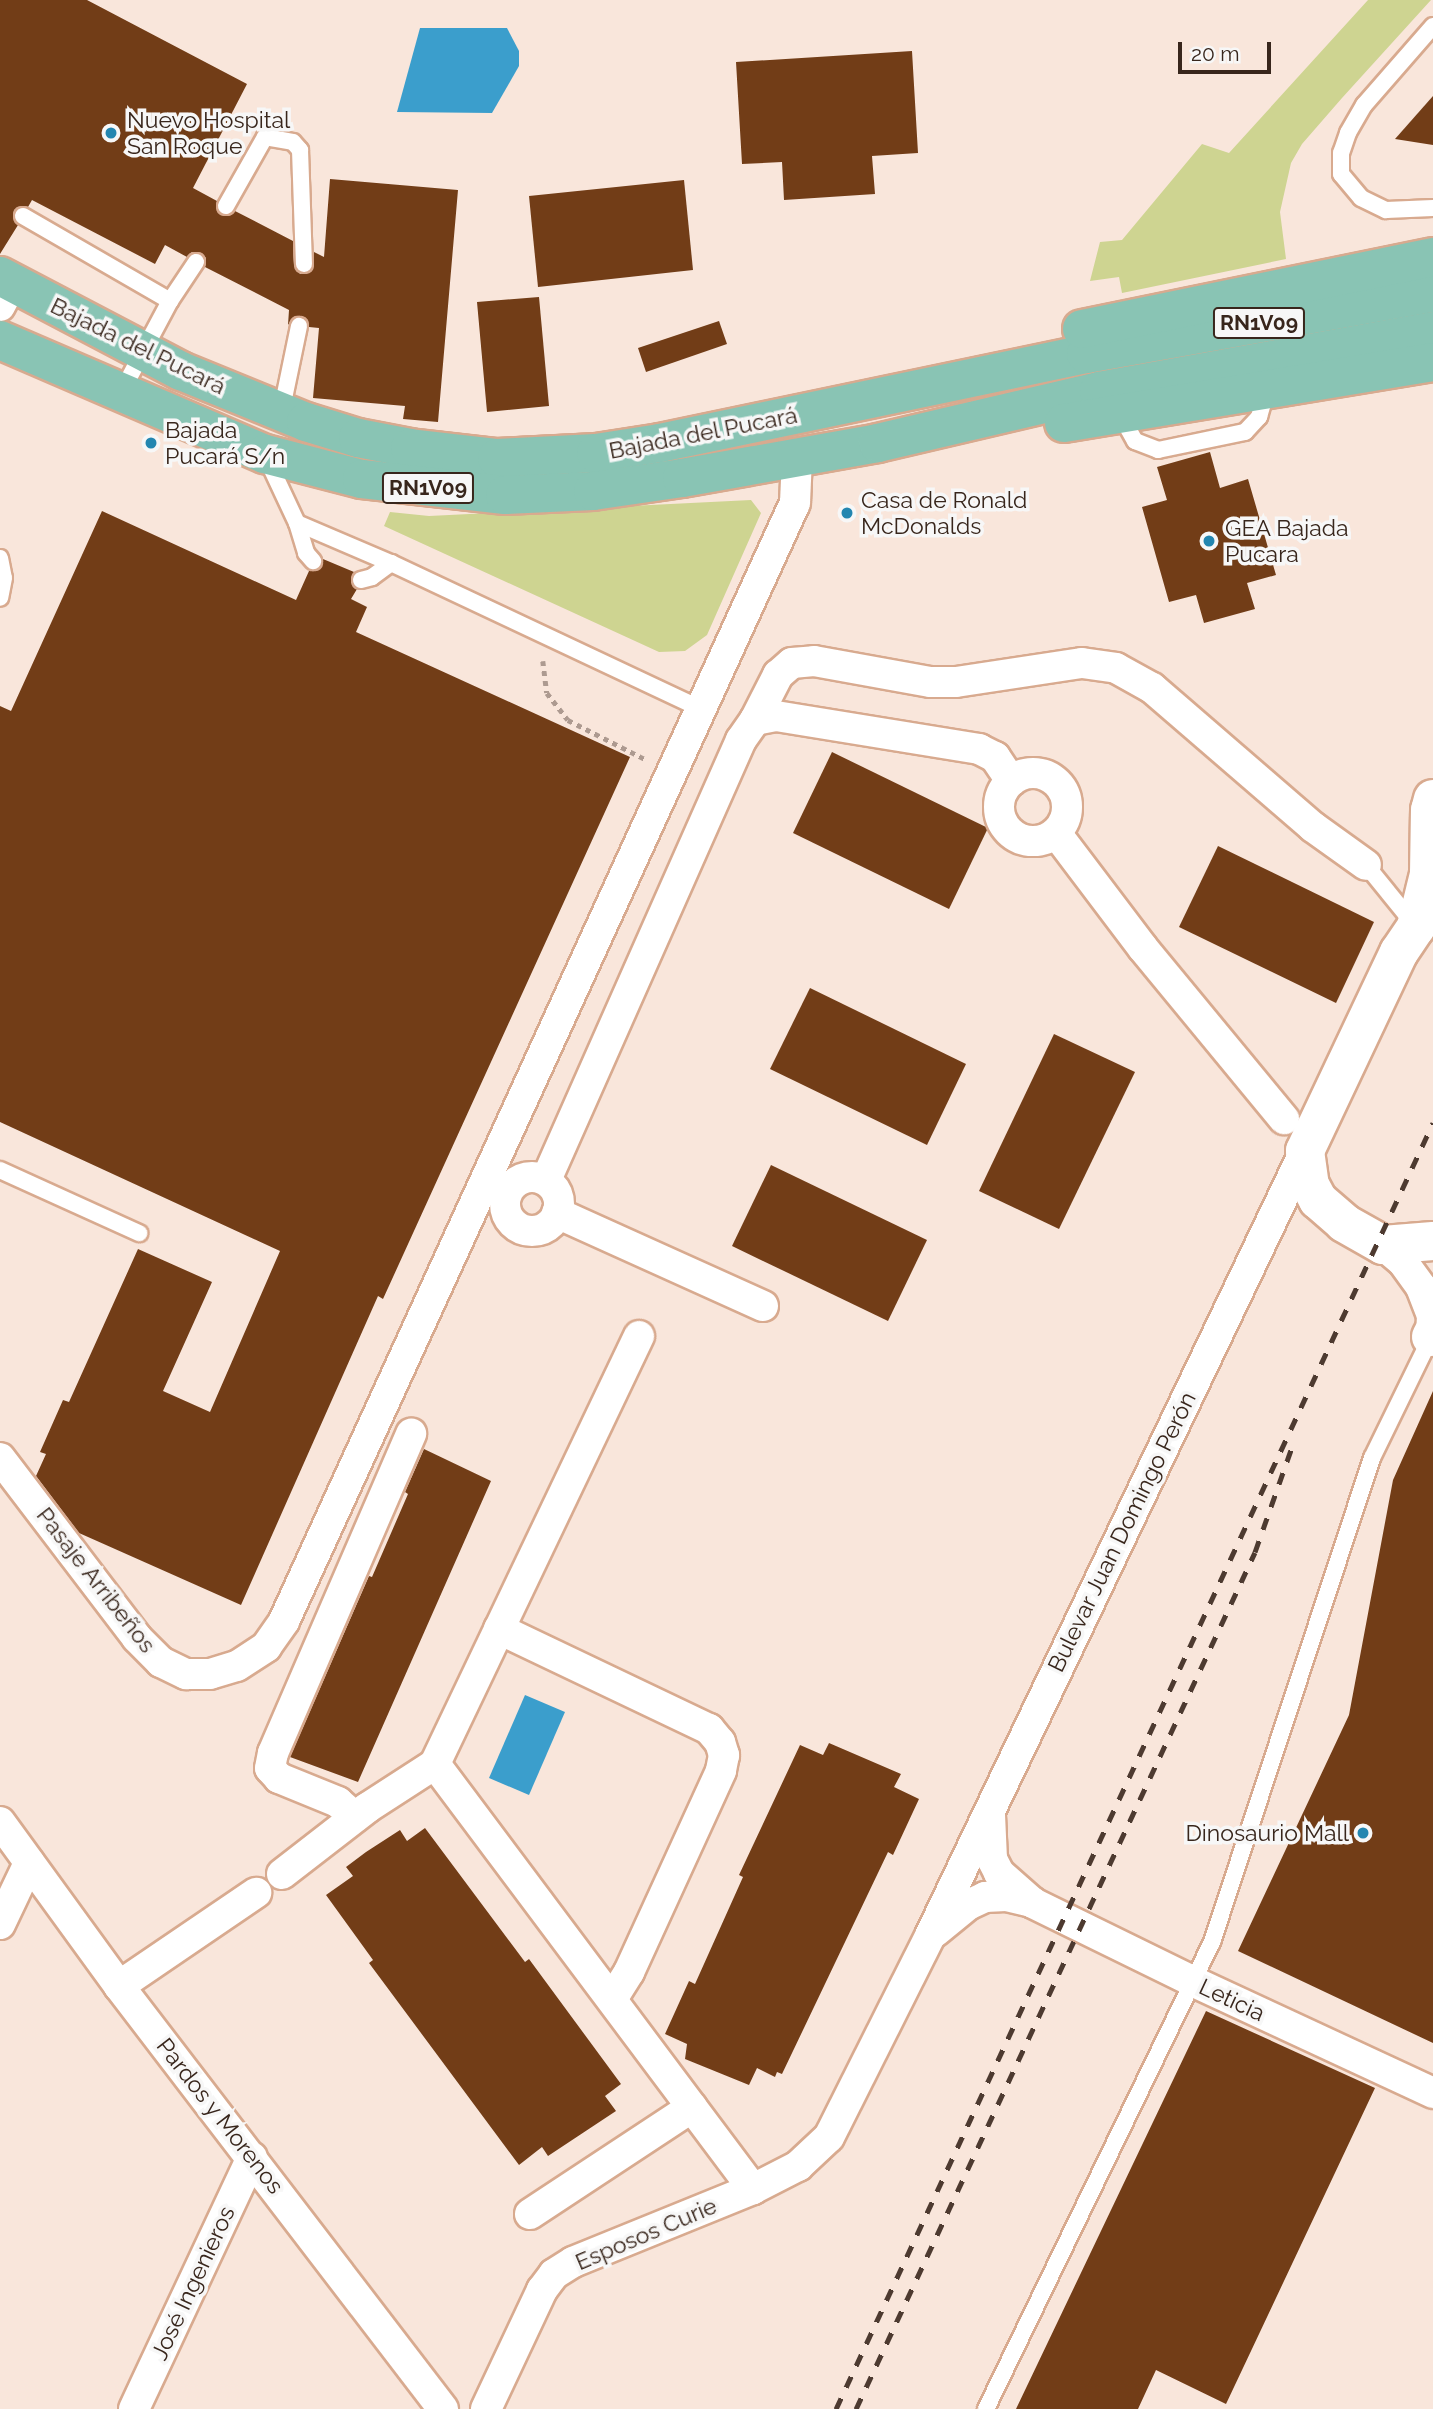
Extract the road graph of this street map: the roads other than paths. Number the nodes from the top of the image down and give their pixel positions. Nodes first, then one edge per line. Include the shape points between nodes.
1 (1433, 26) edge
2 (226, 206) dead end
3 (1433, 208) edge
4 (23, 216) dead end
5 (1433, 257) edge
6 (196, 262) dead end
7 (304, 264) dead end
8 (4, 288) edge
9 (1433, 293) edge
10 (170, 301) junction
11 (299, 326) dead end
12 (1433, 331) edge
13 (0, 340) edge
14 (142, 351) junction
15 (1433, 362) edge
16 (121, 393) junction
17 (810, 412) junction
18 (281, 413) junction
19 (878, 443) junction
20 (265, 454) junction
21 (797, 457) junction
22 (297, 523) junction
23 (0, 558) edge
24 (313, 561) dead end
25 (391, 563) junction
26 (361, 580) dead end
27 (0, 598) edge
28 (701, 709) junction
29 (755, 720) junction
30 (1011, 781) junction
31 (1433, 799) edge
32 (1056, 833) junction
33 (1366, 865) joint
34 (1424, 921) edge
35 (1284, 1119) joint
36 (1305, 1151) junction
37 (0, 1170) edge
38 (546, 1180) junction
39 (557, 1213) junction
40 (139, 1233) dead end
41 (1433, 1241) edge
42 (1383, 1245) junction
43 (763, 1306) dead end
44 (1432, 1335) edge
45 (639, 1336) dead end
46 (411, 1434) dead end
47 (0, 1458) edge
48 (499, 1629) junction
49 (435, 1764) junction
50 (990, 1807) junction
51 (355, 1817) junction
52 (0, 1822) edge
53 (29, 1863) junction
54 (282, 1874) dead end
55 (256, 1893) dead end
56 (1033, 1903) junction
57 (0, 1924) edge
58 (930, 1936) junction
59 (1194, 1983) junction
60 (120, 1986) junction
61 (612, 1999) junction
62 (1433, 2093) edge
63 (692, 2107) junction
64 (829, 2137) joint
65 (252, 2157) junction
66 (753, 2189) junction
67 (530, 2214) dead end
68 (134, 2409) edge
69 (443, 2409) edge
70 (486, 2409) edge
71 (986, 2409) edge

1 - 3 lane via 1364,105 1348,133 1341,163 1350,187 1373,206 1386,210
2 - 7 lane via 265,137 293,142 300,150
4 - 10 lane
5 - 17 main road via 973,353
6 - 10 lane
8 - 14 main road, Bajada del Pucará / RN1V09
9 - 17 main road, Bajada del Pucará / RN1V09 via 1086,354
10 - 14 lane
11 - 18 lane
12 - 19 main road, Bajada del Pucará / RN1V09 via 1099,391
13 - 16 main road, Bajada del Pucará / RN1V09
14 - 16 lane
14 - 18 main road, Bajada del Pucará / RN1V09
15 - 19 main road via 1023,429
16 - 20 main road, Bajada del Pucará / RN1V09
17 - 18 main road, Bajada del Pucará / RN1V09 via 596,453 497,458 358,438
19 - 21 main road, Bajada del Pucará / RN1V09
20 - 21 main road, Bajada del Pucará / RN1V09 via 362,479 505,495 593,491
20 - 22 lane
21 - 28 street via 795,503
22 - 24 lane
22 - 25 lane
23 - 27 lane via 4,578
25 - 26 lane
25 - 28 lane
28 - 47 street, Pasaje Arribeños via 285,1621 266,1647 237,1667 210,1674 186,1674 161,1662 137,1638
29 - 30 street via 776,716 979,749 995,757
29 - 33 street via 778,675 792,663 814,660 930,682 1082,663 1116,668 1152,688 1313,827
29 - 38 street via 741,740
30 - 32 street via 1032,773 1055,780 1067,800
30 - 32 street via 999,811 1007,830 1037,842
31 - 34 main road, Bulevar Juan Domingo Perón
32 - 35 street via 1143,948
33 - 34 lane
34 - 36 main road, Bulevar Juan Domingo Perón via 1399,952
35 - 36 lane
36 - 42 main road via 1305,1170 1318,1200 1344,1223
36 - 50 street, Bulevar Juan Domingo Perón
37 - 40 lane
38 - 39 street via 558,1195
38 - 39 street via 529,1176 513,1183 505,1199 507,1216 520,1229 538,1230
39 - 43 street
41 - 42 main road
42 - 44 street via 1408,1267 1421,1287 1432,1316
44 - 59 lane via 1372,1458 1212,1942
45 - 48 street
46 - 51 street via 272,1753 270,1768 279,1778 338,1802
48 - 49 street
48 - 61 street via 709,1729 724,1755 721,1771
49 - 51 street
49 - 61 street
50 - 56 street, Leticia via 992,1859 999,1873
50 - 58 street, Bulevar Juan Domingo Perón
51 - 54 street
52 - 53 street, Pardos y Morenos
53 - 57 street
53 - 60 street, Pardos y Morenos
55 - 60 street
56 - 58 street, Leticia via 1006,1896 985,1897
56 - 59 street, Leticia
58 - 64 street, Bulevar Juan Domingo Perón
59 - 62 street, Leticia
59 - 71 lane
60 - 65 street, Pardos y Morenos
61 - 63 street
63 - 66 street
63 - 67 street
64 - 66 street, Esposos Curie via 799,2166
65 - 68 street, José Ingenieros
65 - 69 street, Pardos y Morenos
66 - 70 street, Esposos Curie via 573,2262 555,2274 542,2290

